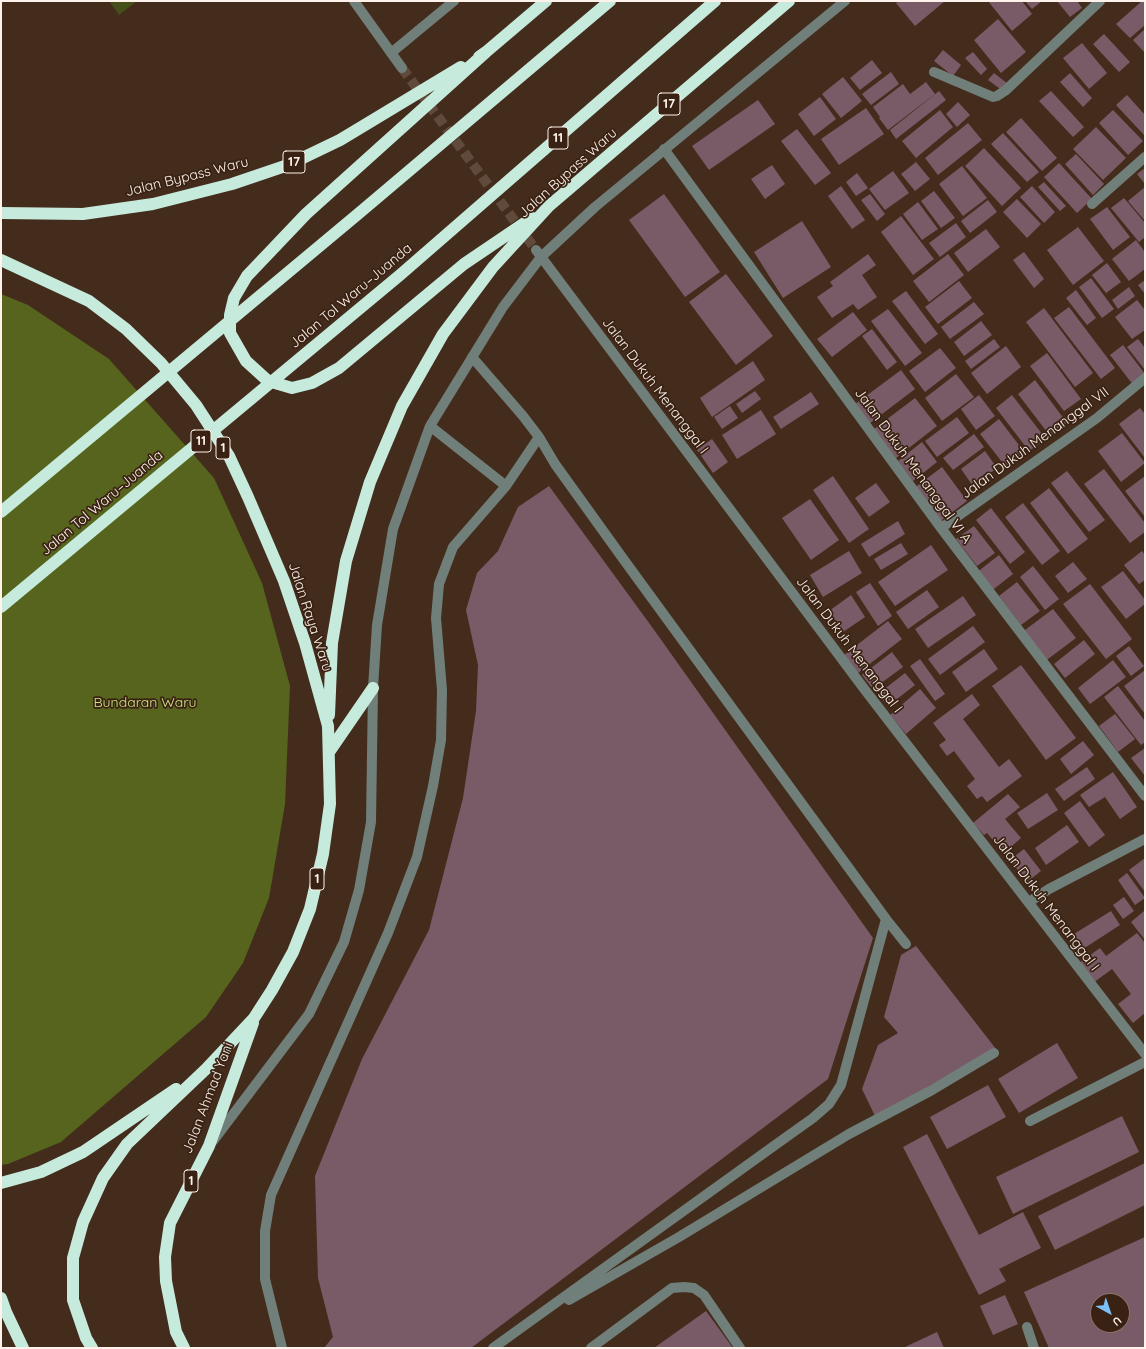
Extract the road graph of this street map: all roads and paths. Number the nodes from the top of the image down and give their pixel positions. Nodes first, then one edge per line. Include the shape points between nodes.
1 (354, 1) edge
2 (454, 1) edge
3 (546, 1) edge
4 (610, 1) edge
5 (715, 1) edge
6 (789, 1) edge
7 (845, 1) edge
8 (1100, 1) edge
9 (486, 52) junction
10 (391, 53) junction
11 (402, 68) tunnel mouth
12 (934, 72) dead end
13 (664, 149) junction
14 (1145, 157) edge
15 (1092, 204) dead end
16 (549, 206) junction
17 (1, 213) edge
18 (538, 253) junction
19 (1, 260) edge
20 (472, 357) junction
21 (1145, 378) edge
22 (430, 426) junction
23 (539, 437) junction
24 (506, 486) junction
25 (1, 512) edge
26 (941, 528) junction
27 (1, 607) edge
28 (373, 688) junction
29 (328, 726) junction
30 (329, 752) junction
31 (1145, 796) edge
32 (1145, 839) edge
33 (1029, 902) junction
34 (886, 919) junction
35 (906, 944) dead end
36 (254, 1018) junction
37 (994, 1053) dead end
38 (1145, 1054) edge
39 (1145, 1062) edge
40 (206, 1068) junction
41 (1030, 1121) dead end
42 (209, 1146) junction
43 (1, 1183) edge
44 (1, 1298) edge
45 (522, 1327) junction
46 (1027, 1327) dead end
47 (23, 1348) edge
48 (92, 1348) edge
49 (184, 1348) edge
50 (282, 1348) edge
51 (493, 1348) edge
52 (591, 1348) edge
53 (740, 1348) edge
54 (1034, 1348) edge

1 - 10 street
2 - 10 street
3 - 9 highway, Jalan Bypass Waru / 17
4 - 25 highway
5 - 27 highway, Jalan Tol Waru–Juanda / 11 via 400,275
6 - 16 highway, Jalan Bypass Waru / 17
7 - 13 street
8 - 12 street via 997,96 993,97
9 - 16 highway via 306,214 247,276 234,298 230,315 230,333 246,361 268,381 292,388 312,383 339,368 464,264
9 - 17 highway, Jalan Bypass Waru / 17 via 340,140 288,165 232,184 154,204 83,214
10 - 11 street
13 - 18 street
13 - 26 street, Jalan Dukuh Menanggal VI A
14 - 15 street
16 - 29 highway, Jalan Bypass Waru / 17 via 493,267 443,334 399,412 370,482 346,562 332,643
18 - 20 street
18 - 33 street, Jalan Dukuh Menanggal I via 860,684
19 - 29 highway, Jalan Raya Waru / 1 via 89,301 126,329 161,363 196,405 229,456 284,581 305,643
20 - 22 street
20 - 23 street
21 - 26 street, Jalan Dukuh Menanggal VII via 1096,418
22 - 24 street
22 - 28 street via 393,529 377,625
23 - 24 street
23 - 34 street via 555,464 610,541
24 - 50 street via 453,547 439,584 436,618 442,690 441,740 434,786 417,857 388,933 272,1195 265,1231 265,1279
26 - 31 street, Jalan Dukuh Menanggal VI A
28 - 30 highway
28 - 42 street via 371,822 359,890 344,942 309,1014
29 - 30 highway, Jalan Raya Waru / 1
30 - 36 highway, Jalan Raya Waru / 1 via 330,804 323,854 310,909 293,952
32 - 33 street
33 - 38 street, Jalan Dukuh Menanggal I
34 - 35 street
34 - 45 street via 841,1085 829,1104
36 - 40 highway, Jalan Raya Waru / 1
36 - 42 highway, Jalan Ahmad Yani / 1
37 - 45 street via 932,1090 849,1134 679,1238
39 - 41 street
40 - 43 highway, 1 via 83,1152 41,1172
40 - 48 highway, 1 via 128,1144 103,1178 83,1222 73,1258 73,1300
42 - 49 highway, Jalan Ahmad Yani / 1 via 170,1223 165,1257 166,1281 176,1332
44 - 47 highway
45 - 51 street
46 - 54 street
52 - 53 street via 672,1288 684,1286 694,1288 704,1295

